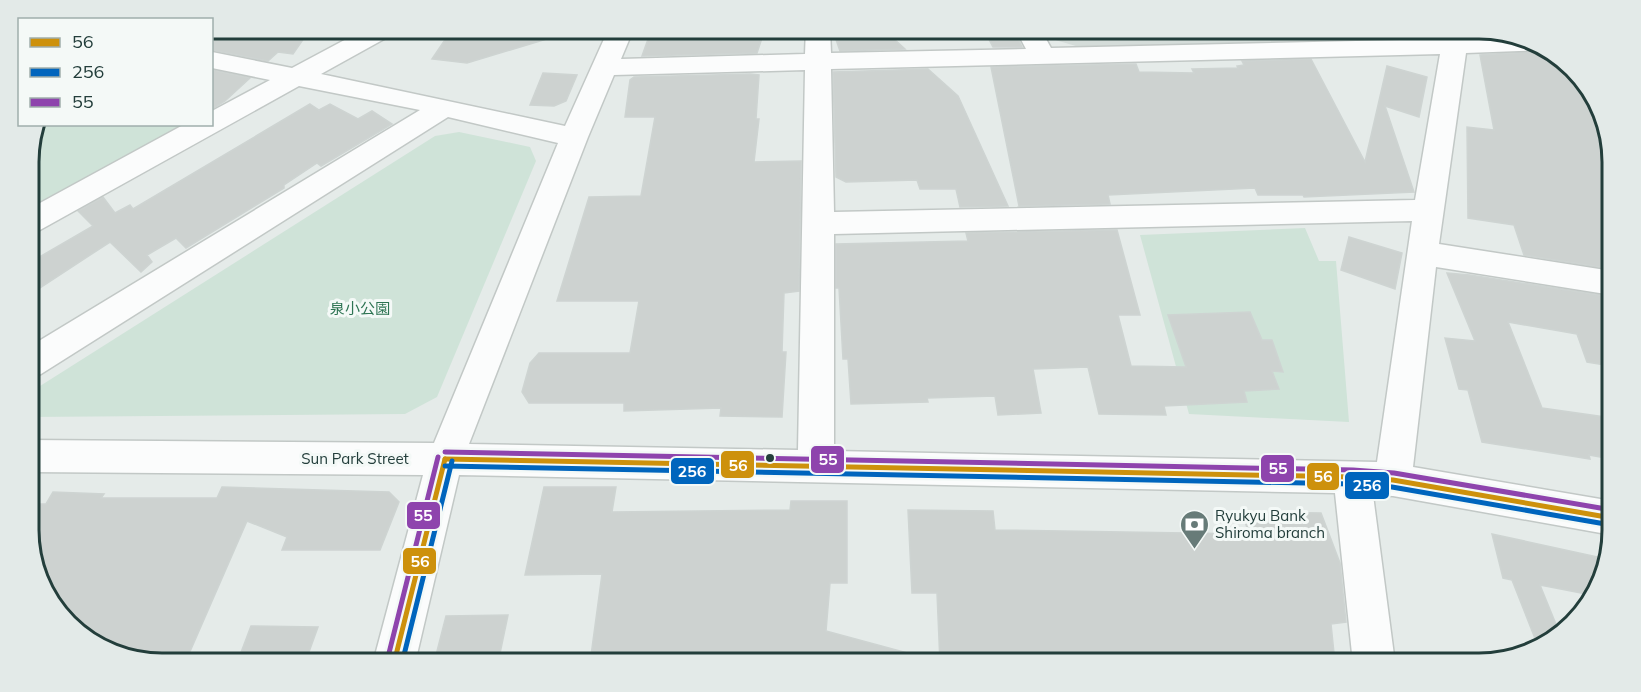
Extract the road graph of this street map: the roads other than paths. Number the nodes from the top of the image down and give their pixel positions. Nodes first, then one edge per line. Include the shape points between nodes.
1 (366, 39) edge
2 (617, 39) edge
3 (818, 39) edge
4 (1033, 39) edge
5 (1413, 39) edge
6 (1456, 39) edge
7 (1479, 39) edge
8 (1503, 41) edge
9 (1043, 56) junction
10 (213, 60) edge
11 (819, 61) junction
12 (606, 67) junction
13 (293, 78) junction
14 (443, 108) junction
15 (213, 121) edge
16 (203, 126) edge
17 (574, 137) junction
18 (1428, 210) junction
19 (39, 216) edge
20 (819, 223) junction
21 (1423, 253) junction
22 (1602, 281) edge
23 (39, 358) edge
24 (39, 456) edge
25 (445, 459) junction
26 (816, 468) junction
27 (1352, 477) junction
28 (1393, 480) junction
29 (1602, 516) edge
30 (396, 653) edge
31 (1373, 653) edge

1 - 13 street
2 - 12 street
3 - 11 street
4 - 9 street
5 - 9 street
6 - 18 street
7 - 8 street
9 - 11 street
10 - 13 street
11 - 12 street
11 - 20 street
12 - 17 street
13 - 14 street
13 - 15 street
14 - 17 street
14 - 23 street
16 - 19 street
17 - 25 street
18 - 20 street
18 - 21 street
20 - 26 street
21 - 22 street
21 - 28 street
24 - 25 street, Sun Park Street
25 - 26 street, Sun Park Street
25 - 30 street
26 - 27 street, Sun Park Street
27 - 28 street, Sun Park Street
27 - 31 street
28 - 29 street, Sun Park Street

